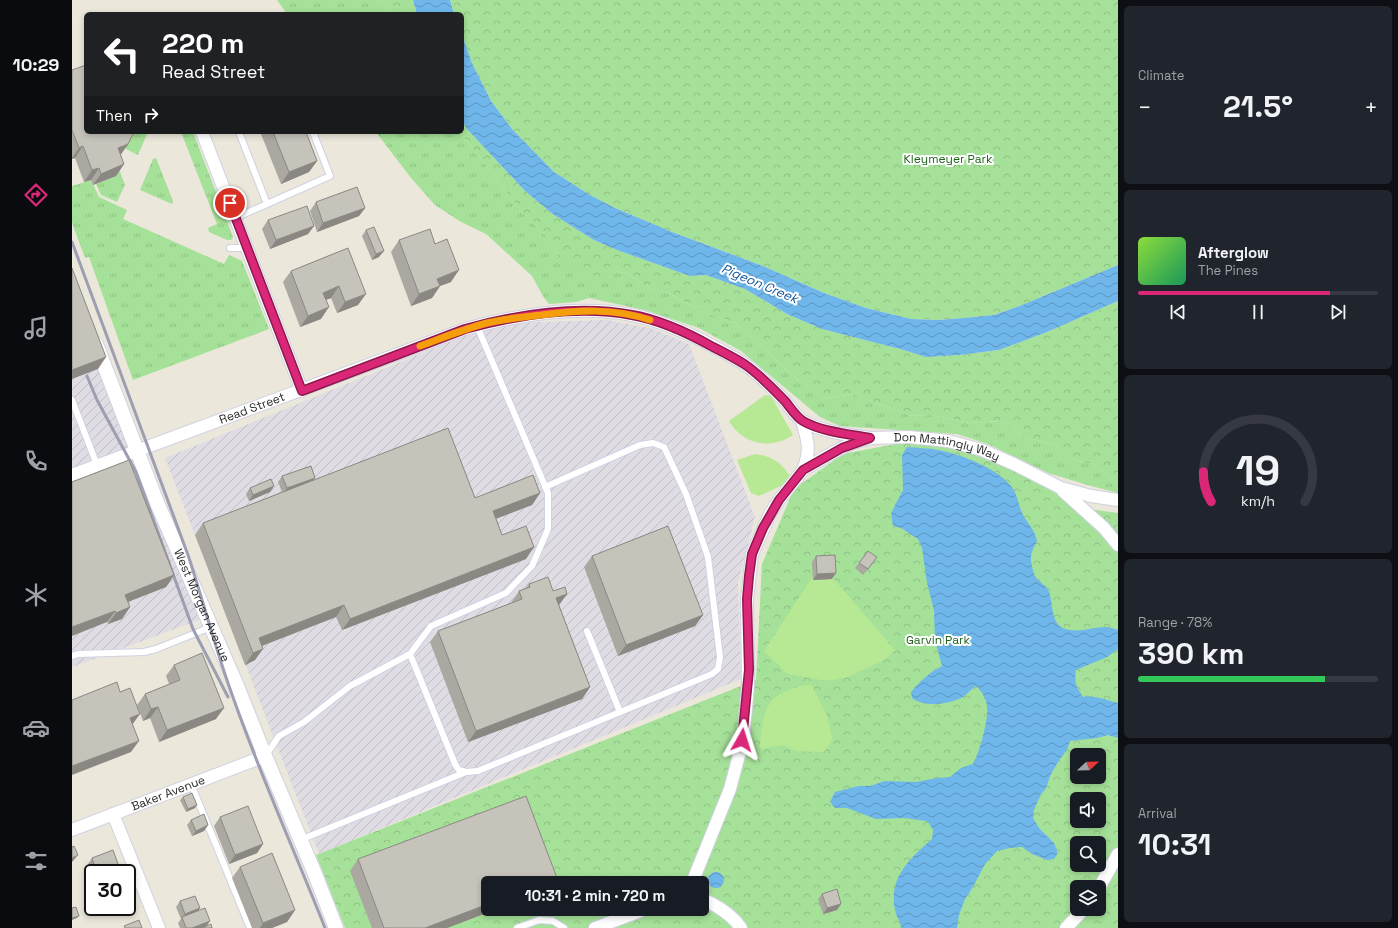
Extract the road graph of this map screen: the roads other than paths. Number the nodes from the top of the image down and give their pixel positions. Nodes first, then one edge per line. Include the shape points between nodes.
1 (203, 134) edge
2 (240, 134) edge
3 (314, 134) edge
4 (267, 204) junction
5 (235, 218) junction
6 (230, 248) dead end
7 (246, 248) junction
8 (477, 326) junction
9 (92, 333) edge
10 (302, 391) junction
11 (72, 400) edge
12 (802, 421) junction
13 (870, 438) junction
14 (137, 451) junction
15 (96, 465) junction
16 (803, 470) junction
17 (72, 475) edge
18 (545, 487) junction
19 (1061, 488) junction
20 (1118, 500) edge
21 (1118, 546) edge
22 (212, 627) junction
23 (587, 631) dead end
24 (410, 654) junction
25 (72, 656) edge
26 (620, 712) junction
27 (265, 756) junction
28 (466, 772) junction
29 (191, 784) junction
30 (113, 814) junction
31 (72, 830) edge
32 (300, 840) junction
33 (1118, 854) edge
34 (695, 876) edge
35 (1103, 880) edge
36 (709, 902) edge
37 (627, 916) edge
38 (1077, 916) edge
39 (159, 928) edge
40 (250, 928) edge
41 (336, 928) edge
42 (518, 928) edge
43 (564, 928) edge
44 (595, 928) edge
45 (741, 928) edge
46 (1066, 928) edge

1 - 5 street
2 - 4 lane
3 - 4 lane via 330,176
4 - 5 lane
5 - 7 street
6 - 7 lane
7 - 10 street
8 - 10 street, Read Street
8 - 12 street, Read Street via 517,317 576,311 599,311 643,318 700,340 746,365 775,391
8 - 18 lane
9 - 14 street, West Morgan Avenue
10 - 14 street, Read Street
11 - 15 lane
12 - 13 street, Read Street via 837,433
12 - 16 street, Read Street via 808,441 808,458
13 - 16 street, Don Mattingly Way via 839,449
13 - 19 street, Don Mattingly Way via 909,437 968,446 1016,465
14 - 15 street, Read Street
14 - 22 street, West Morgan Avenue
15 - 17 street, Read Street
16 - 34 street, Don Mattingly Way via 770,514 752,554 747,599 748,686 742,740 730,789
18 - 24 lane via 548,493 548,529 532,566 506,593 431,626
18 - 26 lane via 640,445 653,443 664,446 686,494 708,557 720,657 718,669 712,674
19 - 20 street, Don Mattingly Way
19 - 21 street via 1104,528
22 - 25 lane via 144,652
22 - 27 street, West Morgan Avenue
23 - 26 lane
24 - 27 lane via 350,686 304,722 279,736
24 - 28 lane via 455,764 459,770
26 - 28 lane via 478,771
27 - 29 street, Baker Avenue
27 - 32 street, West Morgan Avenue
28 - 32 lane
29 - 30 street, Baker Avenue
29 - 40 lane
30 - 31 street, Baker Avenue
30 - 39 street
32 - 41 street, West Morgan Avenue
33 - 35 street
36 - 45 street
37 - 44 street
38 - 46 street
42 - 43 lane via 539,920 553,921

